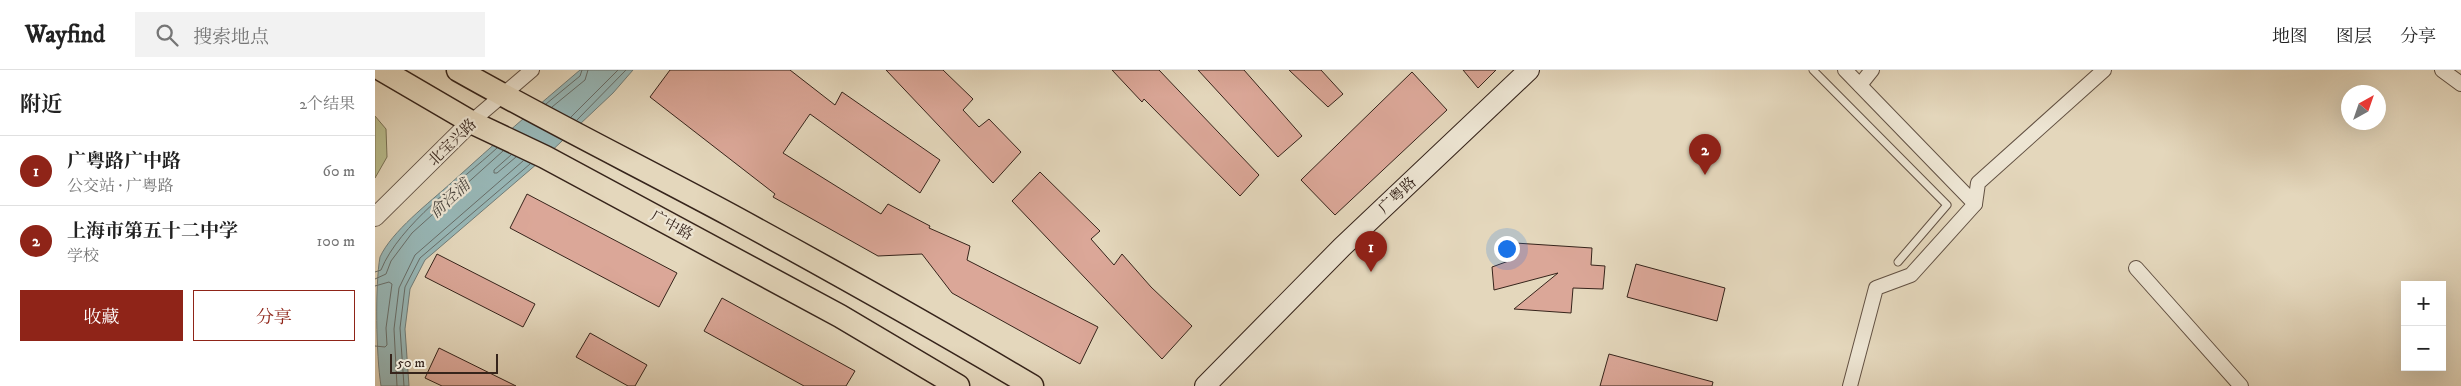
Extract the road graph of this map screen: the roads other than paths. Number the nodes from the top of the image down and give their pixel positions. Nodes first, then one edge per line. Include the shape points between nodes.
1 (382, 70) edge
2 (458, 70) edge
3 (532, 70) edge
4 (1529, 70) edge
5 (1813, 70) edge
6 (1845, 70) edge
7 (1871, 70) edge
8 (2104, 70) edge
9 (2442, 70) edge
10 (2461, 84) edge
11 (1860, 85) junction
12 (502, 95) junction
13 (471, 122) junction
14 (1975, 204) junction
15 (375, 217) edge
16 (1898, 262) dead end
17 (2137, 268) dead end
18 (958, 386) edge
19 (1032, 386) edge
20 (1205, 386) edge
21 (1851, 386) edge
22 (2241, 386) edge

1 - 13 main road, 广中路
2 - 12 main road
3 - 12 street, 北宝兴路
4 - 20 main road, 广粤路 via 1342,247
5 - 16 lane via 1947,205
6 - 11 street
7 - 11 street
8 - 14 street via 1978,183
9 - 10 street
11 - 14 street
12 - 13 street, 北宝兴路
12 - 19 main road via 919,319
13 - 15 street, 北宝兴路
13 - 18 main road, 广中路 via 545,157 840,316
14 - 21 street via 1911,275 1876,288
17 - 22 street

